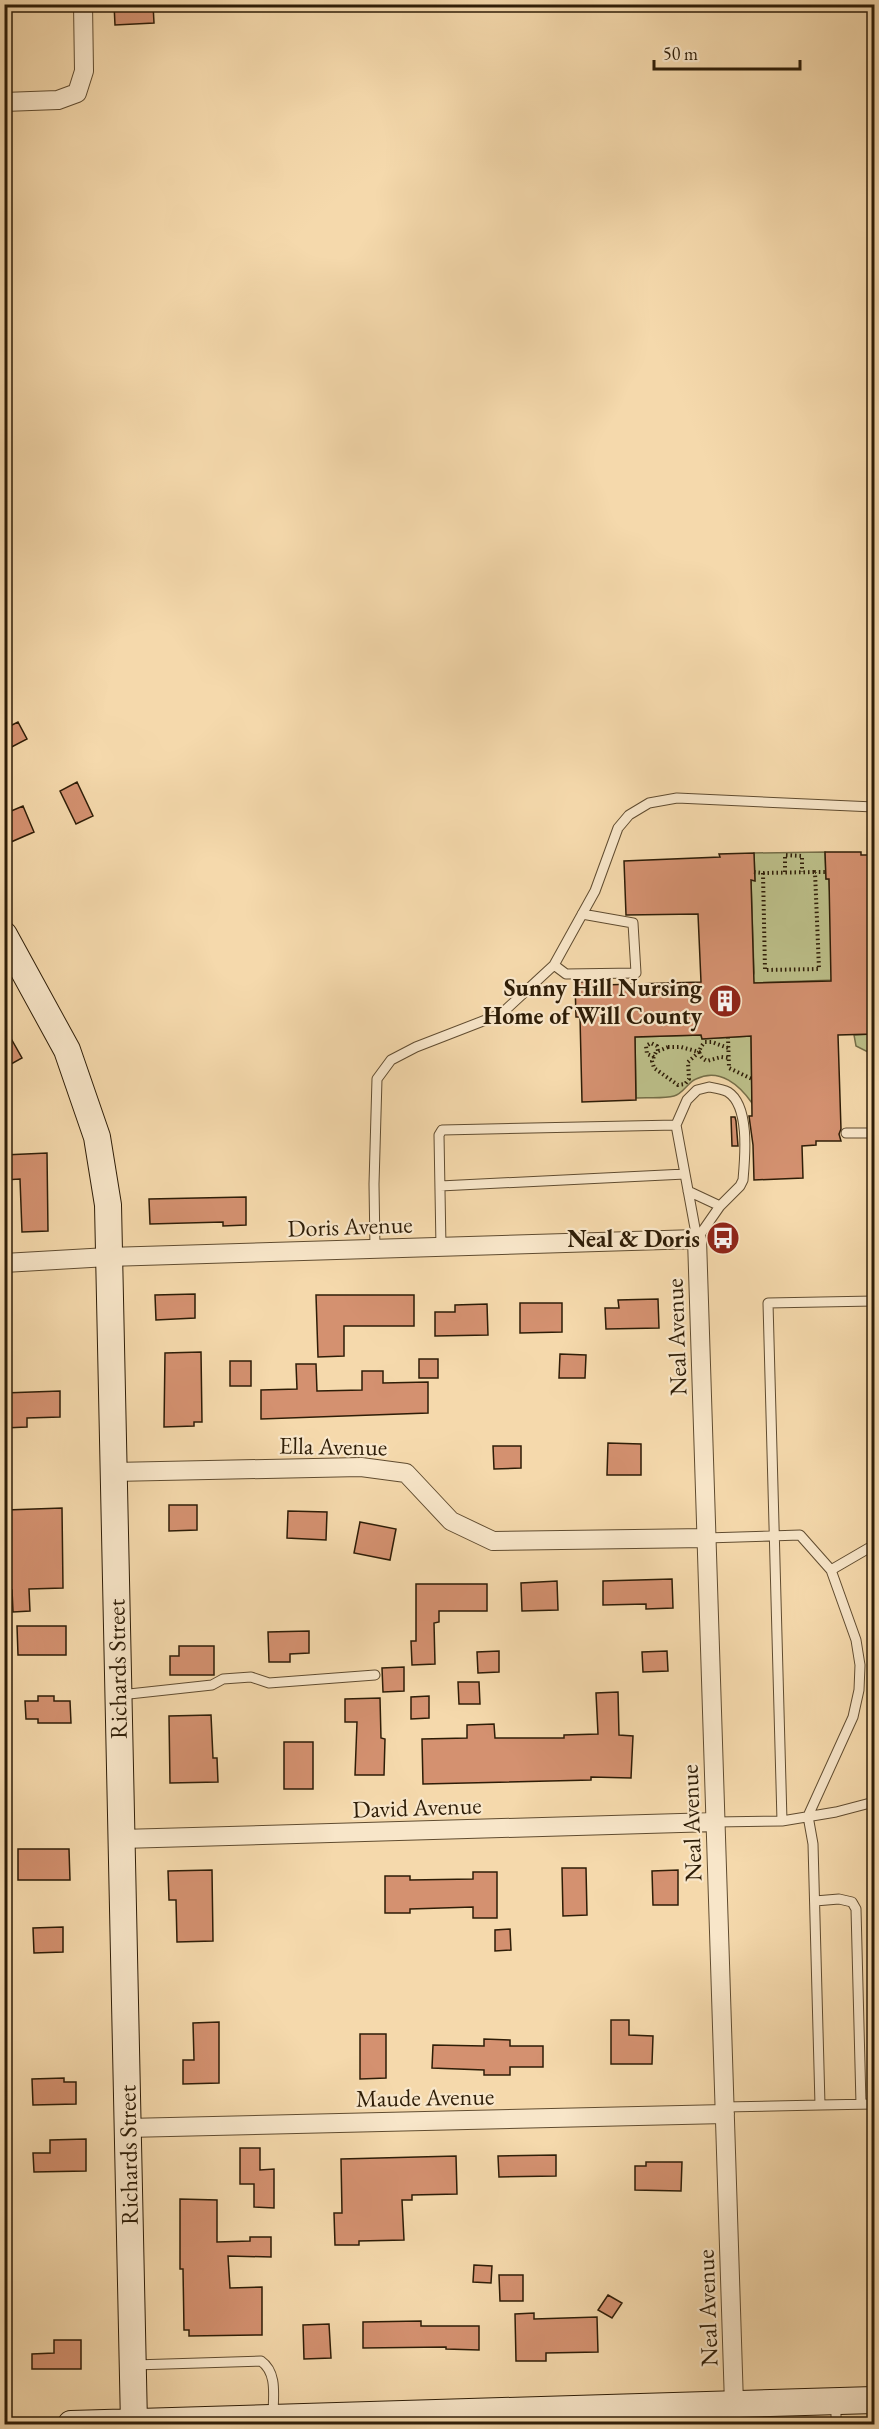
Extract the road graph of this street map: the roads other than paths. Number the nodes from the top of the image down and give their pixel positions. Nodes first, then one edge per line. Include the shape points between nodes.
1 (83, 4) edge
2 (4, 102) edge
3 (874, 807) edge
4 (582, 914) junction
5 (4, 935) edge
6 (554, 965) junction
7 (676, 1125) junction
8 (846, 1133) dead end
9 (874, 1134) edge
10 (685, 1174) junction
11 (440, 1186) junction
12 (688, 1191) junction
13 (720, 1206) junction
14 (697, 1239) junction
15 (441, 1247) junction
16 (375, 1249) junction
17 (108, 1257) junction
18 (4, 1263) edge
19 (874, 1301) edge
20 (113, 1472) junction
21 (773, 1536) junction
22 (706, 1538) junction
23 (874, 1545) edge
24 (831, 1570) junction
25 (375, 1675) dead end
26 (118, 1695) junction
27 (874, 1802) edge
28 (808, 1816) junction
29 (782, 1821) junction
30 (715, 1822) junction
31 (121, 1839) junction
32 (815, 1901) junction
33 (861, 2104) junction
34 (874, 2104) edge
35 (820, 2105) junction
36 (724, 2111) junction
37 (127, 2128) junction
38 (133, 2365) junction
39 (874, 2400) edge
40 (836, 2413) edge
41 (734, 2414) edge
42 (477, 2418) edge
43 (285, 2420) edge
44 (195, 2423) edge
45 (71, 2424) edge
46 (134, 2424) edge

1 - 2 street via 84,71 77,93 57,100
3 - 4 lane via 677,798 649,803 629,815 618,828 595,891
4 - 6 lane
4 - 6 lane via 633,924 636,973 566,974
5 - 17 street, Richards Street via 68,1050 97,1137 108,1205
6 - 16 lane via 501,1014 391,1060 377,1079
7 - 10 lane
7 - 11 lane via 442,1131
7 - 13 lane via 687,1100 697,1090 709,1087 727,1091 736,1099 744,1125 743,1180
8 - 9 lane
10 - 11 lane
10 - 12 lane
11 - 15 lane
12 - 13 lane
12 - 14 lane
13 - 14 lane
14 - 15 street, Doris Avenue
14 - 22 street, Neal Avenue
15 - 16 street, Doris Avenue
16 - 17 street, Doris Avenue
17 - 18 street, Doris Avenue
17 - 20 street, Richards Street
19 - 21 lane via 768,1303
20 - 22 street, Ella Avenue via 361,1467 406,1473 451,1521 493,1541
20 - 26 street, Richards Street
21 - 22 lane
21 - 24 lane via 800,1535
21 - 29 lane
22 - 30 street, Neal Avenue
23 - 24 lane
24 - 28 lane via 856,1640 859,1690 853,1717
25 - 26 lane via 269,1683 251,1677 223,1679 212,1685
26 - 31 street, Richards Street
27 - 28 lane
28 - 29 lane
28 - 32 lane
29 - 30 lane
30 - 31 street, David Avenue
30 - 36 street, Neal Avenue
31 - 37 street, Richards Street
32 - 33 lane via 845,1900 856,1909
32 - 35 lane
33 - 34 lane
33 - 35 lane
35 - 36 lane
36 - 37 street, Maude Avenue
36 - 41 street, Neal Avenue
37 - 38 street, Richards Street
38 - 43 lane via 261,2361 273,2378
38 - 46 street, Richards Street
39 - 40 street
40 - 41 street
41 - 42 street
42 - 43 street
43 - 44 street
44 - 46 street
45 - 46 street

